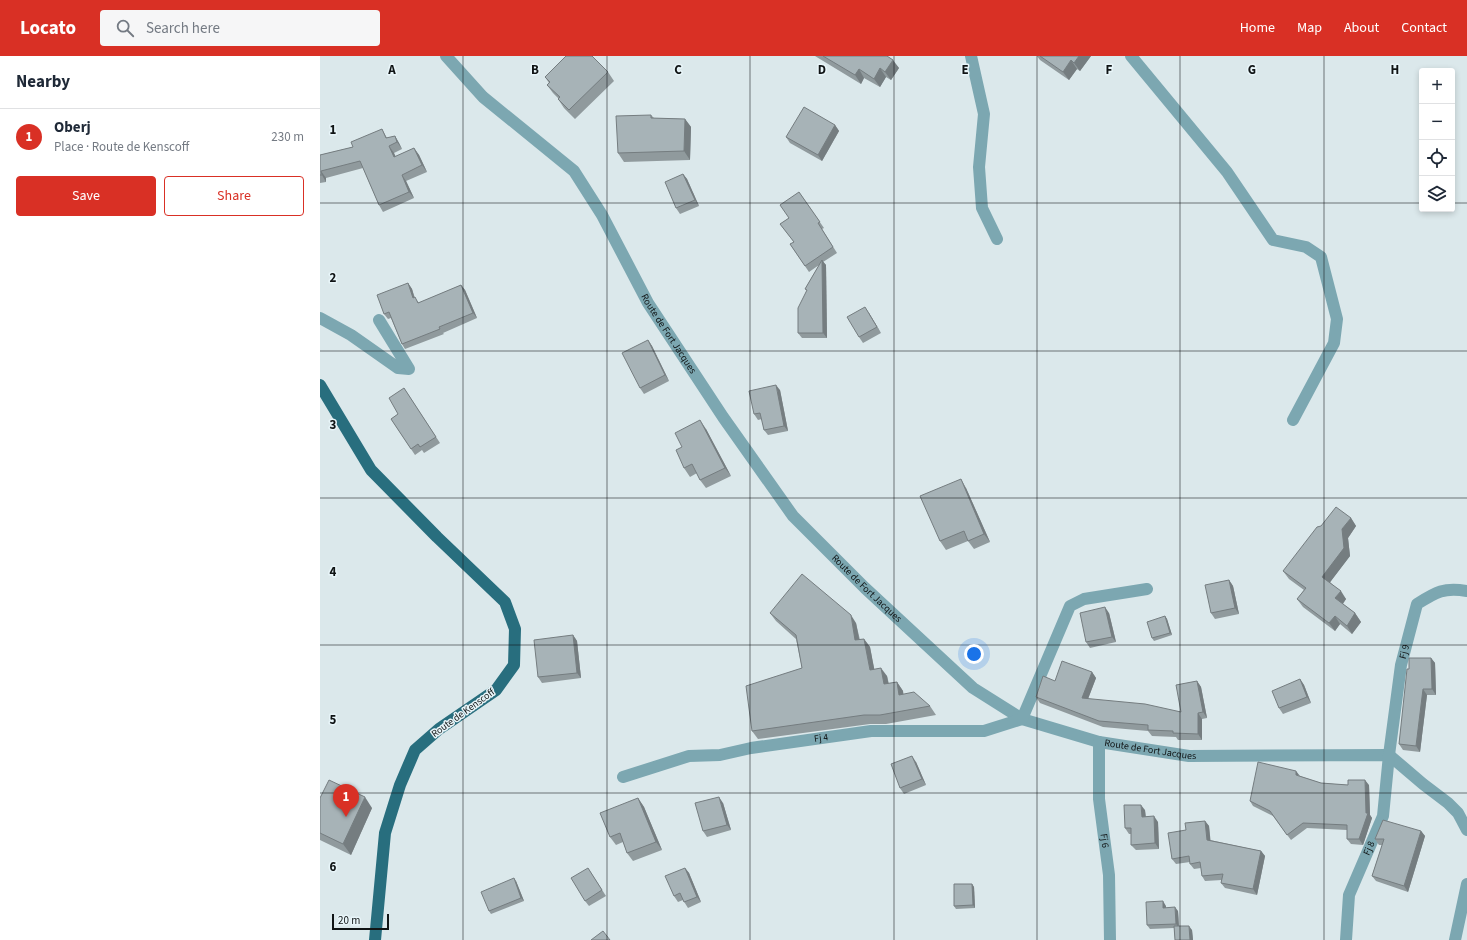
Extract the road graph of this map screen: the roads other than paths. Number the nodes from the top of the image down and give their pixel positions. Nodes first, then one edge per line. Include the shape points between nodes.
1 (446, 56) edge
2 (971, 56) edge
3 (1131, 56) edge
4 (998, 239) dead end
5 (320, 318) edge
6 (379, 320) dead end
7 (320, 385) edge
8 (1292, 420) dead end
9 (1147, 589) dead end
10 (1467, 591) edge
11 (1022, 719) junction
12 (1099, 742) junction
13 (1389, 755) junction
14 (623, 777) dead end
15 (1467, 830) edge
16 (1467, 884) edge
17 (375, 940) edge
18 (1110, 940) edge
19 (1346, 940) edge
20 (1455, 940) edge

1 - 11 street, Route de Fort Jacques via 483,97 574,171 602,215 648,303 722,417 793,516 865,588 973,688
2 - 4 street via 984,114 980,167 982,208
3 - 8 street via 1227,172 1273,240 1306,247 1321,257 1337,319 1334,343
5 - 6 street via 351,335 398,368 409,370
7 - 17 main road, Route de Kenscoff via 371,470 505,602 515,629 514,666 496,690 439,729 415,750 400,785 385,833
9 - 11 street via 1084,600 1070,606
10 - 13 street, Fj 9 via 1456,589 1436,592 1416,604 1401,665
11 - 12 street, Route de Fort Jacques
11 - 14 street, Fj 4 via 984,730 871,731 751,748 720,755 689,756
12 - 13 street, Route de Fort Jacques via 1189,756
12 - 18 street, Fj 6 via 1099,799 1108,875
13 - 15 street via 1448,803 1458,813
13 - 19 street, Fj 8 via 1383,816 1349,895
16 - 20 street

